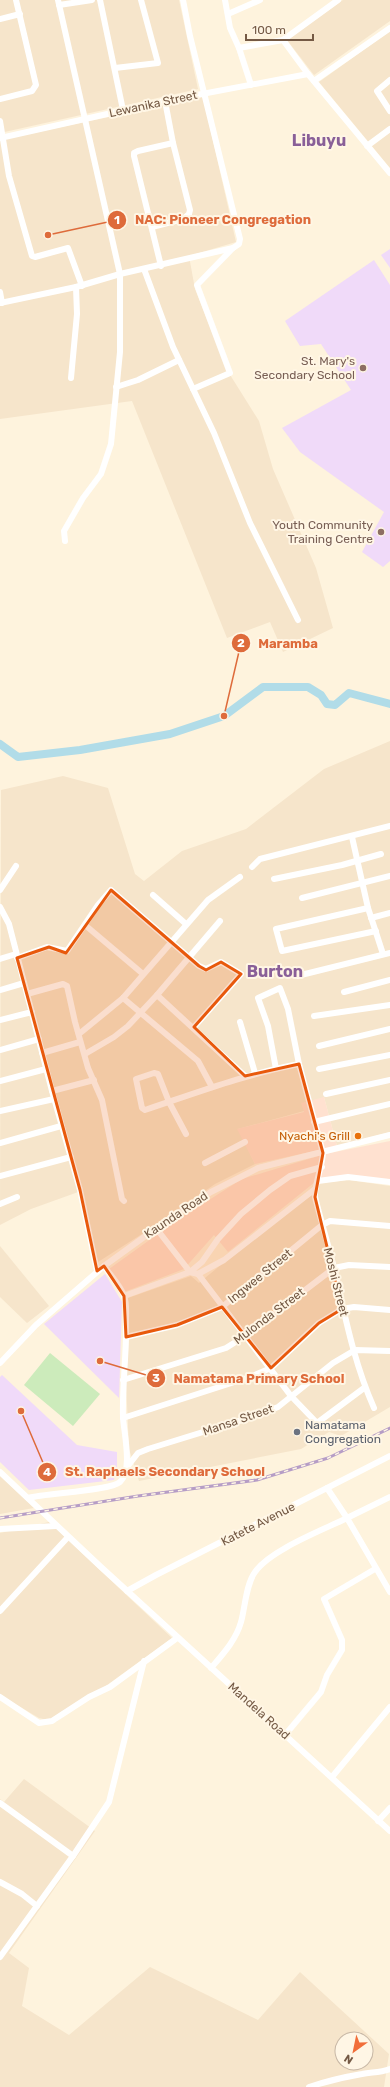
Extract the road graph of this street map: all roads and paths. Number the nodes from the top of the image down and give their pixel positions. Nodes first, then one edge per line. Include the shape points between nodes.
1 (16, 0) edge
2 (92, 0) edge
3 (100, 0) edge
4 (141, 0) edge
5 (183, 0) edge
6 (225, 0) edge
7 (260, 0) edge
8 (338, 0) edge
9 (59, 3) edge
10 (20, 14) junction
11 (228, 14) junction
12 (0, 19) edge
13 (390, 28) edge
14 (282, 40) junction
15 (239, 48) junction
16 (115, 68) junction
17 (308, 74) junction
18 (390, 80) edge
19 (314, 82) junction
20 (251, 85) junction
21 (204, 94) junction
22 (0, 99) edge
23 (165, 101) junction
24 (123, 110) junction
25 (390, 111) edge
26 (84, 120) junction
27 (0, 121) edge
28 (390, 128) edge
29 (1, 137) edge
30 (173, 143) junction
31 (367, 146) junction
32 (390, 173) edge
33 (152, 227) junction
34 (233, 248) junction
35 (161, 266) junction
36 (144, 269) junction
37 (120, 274) junction
38 (79, 286) junction
39 (0, 292) edge
40 (1, 303) edge
41 (179, 360) junction
42 (71, 378) dead end
43 (116, 387) junction
44 (193, 389) junction
45 (65, 541) dead end
46 (298, 620) dead end
47 (390, 826) edge
48 (352, 837) junction
49 (381, 854) dead end
50 (357, 860) junction
51 (16, 866) dead end
52 (252, 867) dead end
53 (390, 876) edge
54 (240, 877) dead end
55 (274, 879) dead end
56 (363, 883) junction
57 (0, 890) edge
58 (153, 895) dead end
59 (302, 898) dead end
60 (0, 907) edge
61 (368, 908) junction
62 (390, 913) edge
63 (371, 918) junction
64 (220, 921) dead end
65 (186, 924) junction
66 (85, 925) junction
67 (376, 930) junction
68 (171, 942) junction
69 (390, 953) edge
70 (383, 954) junction
71 (17, 956) junction
72 (188, 957) junction
73 (0, 959) edge
74 (143, 974) junction
75 (297, 976) dead end
76 (390, 980) edge
77 (24, 983) junction
78 (0, 990) edge
79 (344, 992) dead end
80 (27, 994) junction
81 (157, 995) junction
82 (124, 998) junction
83 (390, 1005) edge
84 (32, 1012) junction
85 (141, 1012) junction
86 (314, 1016) dead end
87 (0, 1020) edge
88 (240, 1022) dead end
89 (194, 1027) junction
90 (390, 1029) edge
91 (79, 1034) junction
92 (39, 1039) junction
93 (80, 1042) junction
94 (318, 1046) dead end
95 (0, 1050) edge
96 (42, 1053) junction
97 (86, 1054) junction
98 (390, 1055) edge
99 (299, 1064) junction
100 (46, 1069) junction
101 (276, 1069) junction
102 (318, 1070) dead end
103 (255, 1073) junction
104 (245, 1076) junction
105 (94, 1080) junction
106 (390, 1080) edge
107 (0, 1081) edge
108 (212, 1087) junction
109 (52, 1091) junction
110 (326, 1094) dead end
111 (54, 1099) junction
112 (169, 1102) junction
113 (390, 1104) edge
114 (0, 1111) edge
115 (314, 1122) junction
116 (61, 1126) junction
117 (186, 1134) dead end
118 (390, 1134) edge
119 (245, 1142) dead end
120 (0, 1143) edge
121 (323, 1153) junction
122 (71, 1157) junction
123 (205, 1163) dead end
124 (322, 1167) junction
125 (0, 1176) edge
126 (318, 1181) junction
127 (390, 1182) edge
128 (315, 1189) junction
129 (17, 1197) dead end
130 (124, 1201) dead end
131 (0, 1204) edge
132 (322, 1225) junction
133 (390, 1226) edge
134 (156, 1228) junction
135 (104, 1266) junction
136 (390, 1267) edge
137 (334, 1268) junction
138 (97, 1271) junction
139 (190, 1272) junction
140 (198, 1274) junction
141 (124, 1296) junction
142 (222, 1306) junction
143 (342, 1309) junction
144 (390, 1310) edge
145 (245, 1336) junction
146 (126, 1337) junction
147 (355, 1350) junction
148 (390, 1351) edge
149 (0, 1363) edge
150 (271, 1368) junction
151 (123, 1380) junction
152 (364, 1388) junction
153 (291, 1396) junction
154 (374, 1408) dead end
155 (123, 1418) junction
156 (390, 1456) edge
157 (126, 1468) junction
158 (0, 1472) edge
159 (328, 1488) junction
160 (390, 1497) edge
161 (28, 1498) junction
162 (347, 1518) junction
163 (56, 1526) junction
164 (0, 1529) edge
165 (68, 1537) junction
166 (375, 1569) junction
167 (127, 1592) junction
168 (390, 1592) edge
169 (0, 1611) edge
170 (177, 1638) junction
171 (144, 1661) junction
172 (211, 1668) junction
173 (0, 1697) edge
174 (390, 1707) edge
175 (285, 1735) junction
176 (332, 1777) junction
177 (0, 1803) edge
178 (390, 1808) edge
179 (378, 1821) junction
180 (390, 1831) edge
181 (73, 1856) junction
182 (0, 1882) edge
183 (37, 1906) junction
184 (0, 1957) edge
185 (390, 2069) edge
186 (309, 2087) edge

1 - 10 street
2 - 9 street
3 - 16 street
4 - 16 street via 158,63
5 - 21 street
6 - 11 street
7 - 11 street
8 - 14 street
9 - 26 street
10 - 12 street
10 - 22 street via 35,89
11 - 15 street via 230,28
13 - 19 street
14 - 15 street
14 - 17 street
15 - 20 street
16 - 24 street
17 - 19 street
17 - 20 street, Lewanika Street
18 - 25 street via 377,91
19 - 31 street
20 - 21 street, Lewanika Street
21 - 23 street, Lewanika Street
21 - 34 street via 240,239 239,244
23 - 24 street, Lewanika Street
23 - 30 street
24 - 26 street, Lewanika Street
26 - 29 street, Lewanika Street
26 - 37 street
27 - 29 street
28 - 31 street
29 - 38 street via 9,176 32,256 68,248
30 - 33 street via 190,210 182,219
30 - 33 street via 134,152
31 - 32 street
33 - 35 street
34 - 35 street
34 - 44 street via 197,285 230,373
35 - 36 street
36 - 37 street
36 - 41 street
37 - 38 street
37 - 43 street via 120,352
38 - 40 street
38 - 42 street
39 - 40 street
41 - 43 street via 138,380
41 - 44 street
43 - 45 street via 113,430 105,463 101,474 69,520 64,531
44 - 46 street via 214,433 250,523
47 - 48 street
48 - 50 street
48 - 52 street via 260,859
49 - 50 street
50 - 55 street
50 - 56 street
51 - 57 street
53 - 56 street
54 - 65 street via 208,900
56 - 59 street
56 - 61 street
58 - 65 street
60 - 71 street via 9,924
61 - 63 street
61 - 67 street via 276,929 279,944 282,952
62 - 63 street
63 - 67 street
64 - 72 street
65 - 68 street
66 - 68 street via 111,890
66 - 71 street via 67,951 47,947
66 - 74 street
67 - 70 street
68 - 72 street
68 - 74 street
69 - 70 street
70 - 75 street
71 - 73 street
71 - 77 street
72 - 81 street
72 - 89 street via 203,968 221,962 241,974
74 - 82 street
76 - 79 street
77 - 78 street
77 - 80 street
80 - 84 street
80 - 91 street via 66,984
81 - 85 street
81 - 89 street
82 - 85 street
82 - 91 street
83 - 86 street
84 - 87 street
84 - 92 street
85 - 97 street via 114,1037
85 - 108 street via 198,1061
88 - 103 street
89 - 104 street
90 - 94 street
91 - 93 street
92 - 95 street
92 - 96 street
93 - 96 street
93 - 97 street
96 - 100 street
97 - 105 street via 88,1068
98 - 102 street
99 - 101 street
99 - 101 street via 288,1009 280,988 258,998 268,1026
99 - 115 street
100 - 107 street
100 - 109 street
101 - 103 street
103 - 104 street
104 - 108 street
105 - 109 street
105 - 130 street via 102,1100
106 - 110 street
108 - 112 street
109 - 111 street
111 - 114 street
111 - 116 street
112 - 112 street via 158,1074 136,1079 143,1109
112 - 117 street
113 - 115 street
115 - 121 street
116 - 120 street
116 - 122 street
118 - 121 street, Kaunda Road
119 - 123 street
121 - 124 street
121 - 134 street, Kaunda Road via 258,1168 211,1192
122 - 125 street
122 - 138 street
124 - 126 street
124 - 139 street via 290,1176 270,1190 241,1214 218,1239 202,1262
126 - 127 street via 348,1178
126 - 128 street
128 - 132 street, Moshi Street
128 - 140 street via 224,1260
129 - 131 street
132 - 133 street, Ingwee Street via 330,1221 342,1221
132 - 137 street, Moshi Street
132 - 142 street, Ingwee Street
134 - 135 street, Kaunda Road
134 - 139 street
135 - 138 street, Kaunda Road
135 - 141 street
136 - 137 street, Mulonda Street via 349,1265
137 - 143 street, Moshi Street
137 - 145 street, Mulonda Street
138 - 149 street, Kaunda Road via 36,1325
139 - 140 street
139 - 141 street
140 - 142 street
141 - 146 street
142 - 145 street
142 - 146 street, Ingwee Street via 177,1325
143 - 144 street via 354,1307
143 - 147 street, Moshi Street
143 - 150 street via 319,1323
145 - 150 street
145 - 151 street, Mulonda Street via 226,1348
146 - 151 street
147 - 148 street
147 - 152 street, Moshi Street
147 - 153 street, Mansa Street via 333,1363
150 - 153 street
150 - 155 street
151 - 155 street
152 - 153 street via 318,1423
152 - 154 street, Moshi Street
153 - 157 street, Mansa Street via 271,1411 138,1453
155 - 157 street
156 - 159 street, Katete Avenue
157 - 161 street, Mansa Street via 118,1483 108,1487 42,1494
158 - 161 street, Mandela Road
159 - 162 street
159 - 167 street, Katete Avenue
160 - 162 street
161 - 163 street, Mandela Road
162 - 166 street
162 - 172 street via 288,1546 254,1572 236,1636
163 - 164 street
163 - 165 street, Mandela Road
165 - 167 street, Mandela Road
165 - 169 street
166 - 168 street
166 - 175 street via 324,1599 342,1640 342,1650 327,1675 321,1692
167 - 170 street, Mandela Road
170 - 171 street
170 - 172 street, Mandela Road
171 - 173 street via 110,1687 43,1724 30,1719
171 - 181 street via 109,1802
172 - 175 street, Mandela Road
174 - 176 street
175 - 176 street, Mandela Road
176 - 179 street, Mandela Road
177 - 181 street
178 - 179 street
179 - 180 street, Mandela Road
181 - 183 street
182 - 183 street
183 - 184 street
185 - 186 street

